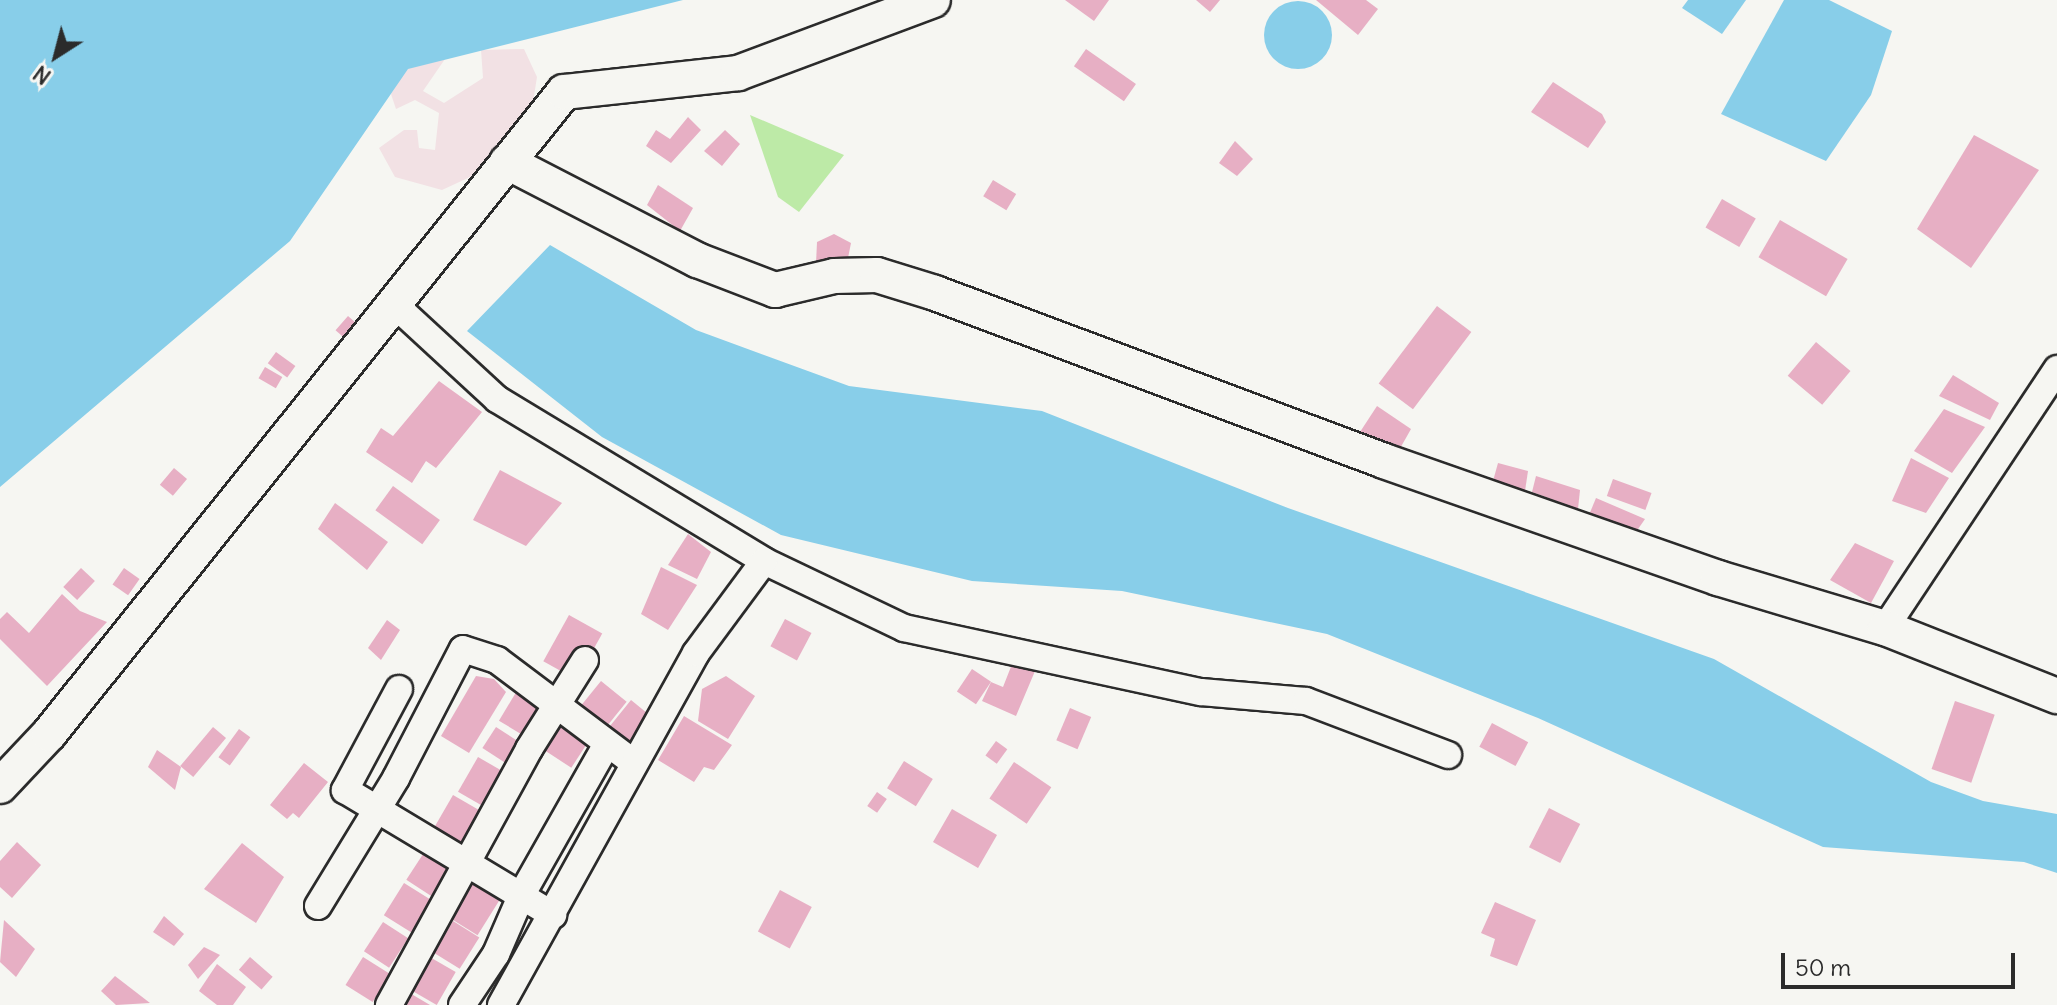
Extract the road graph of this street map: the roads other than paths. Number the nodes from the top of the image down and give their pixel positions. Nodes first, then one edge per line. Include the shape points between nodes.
1 (933, 0) edge
2 (507, 162) junction
3 (394, 304) junction
4 (2057, 369) edge
5 (764, 561) junction
6 (1885, 628) junction
7 (585, 660) dead end
8 (399, 689) dead end
9 (2057, 696) edge
10 (557, 708) junction
11 (607, 744) junction
12 (1448, 755) dead end
13 (633, 762) junction
14 (0, 786) edge
15 (379, 807) junction
16 (469, 864) junction
17 (522, 894) junction
18 (318, 906) dead end
19 (553, 915) junction
20 (389, 1005) edge
21 (462, 1005) edge
22 (501, 1005) edge

1 - 2 street via 738,73 564,92
2 - 3 street
2 - 6 street via 697,260 775,290 834,276 877,275 1413,472 1718,578
3 - 5 street via 497,399
3 - 14 street via 49,734
4 - 6 street
5 - 12 street via 904,628 1201,692 1306,701
5 - 13 street via 696,653
6 - 9 street
7 - 10 street
8 - 15 street via 345,790
10 - 11 street
10 - 15 street via 497,660 463,649
10 - 16 street
11 - 13 street
11 - 17 street
13 - 19 street
15 - 16 street
15 - 18 street
16 - 17 street
16 - 20 street
17 - 19 street
17 - 21 street via 496,954
19 - 22 street

